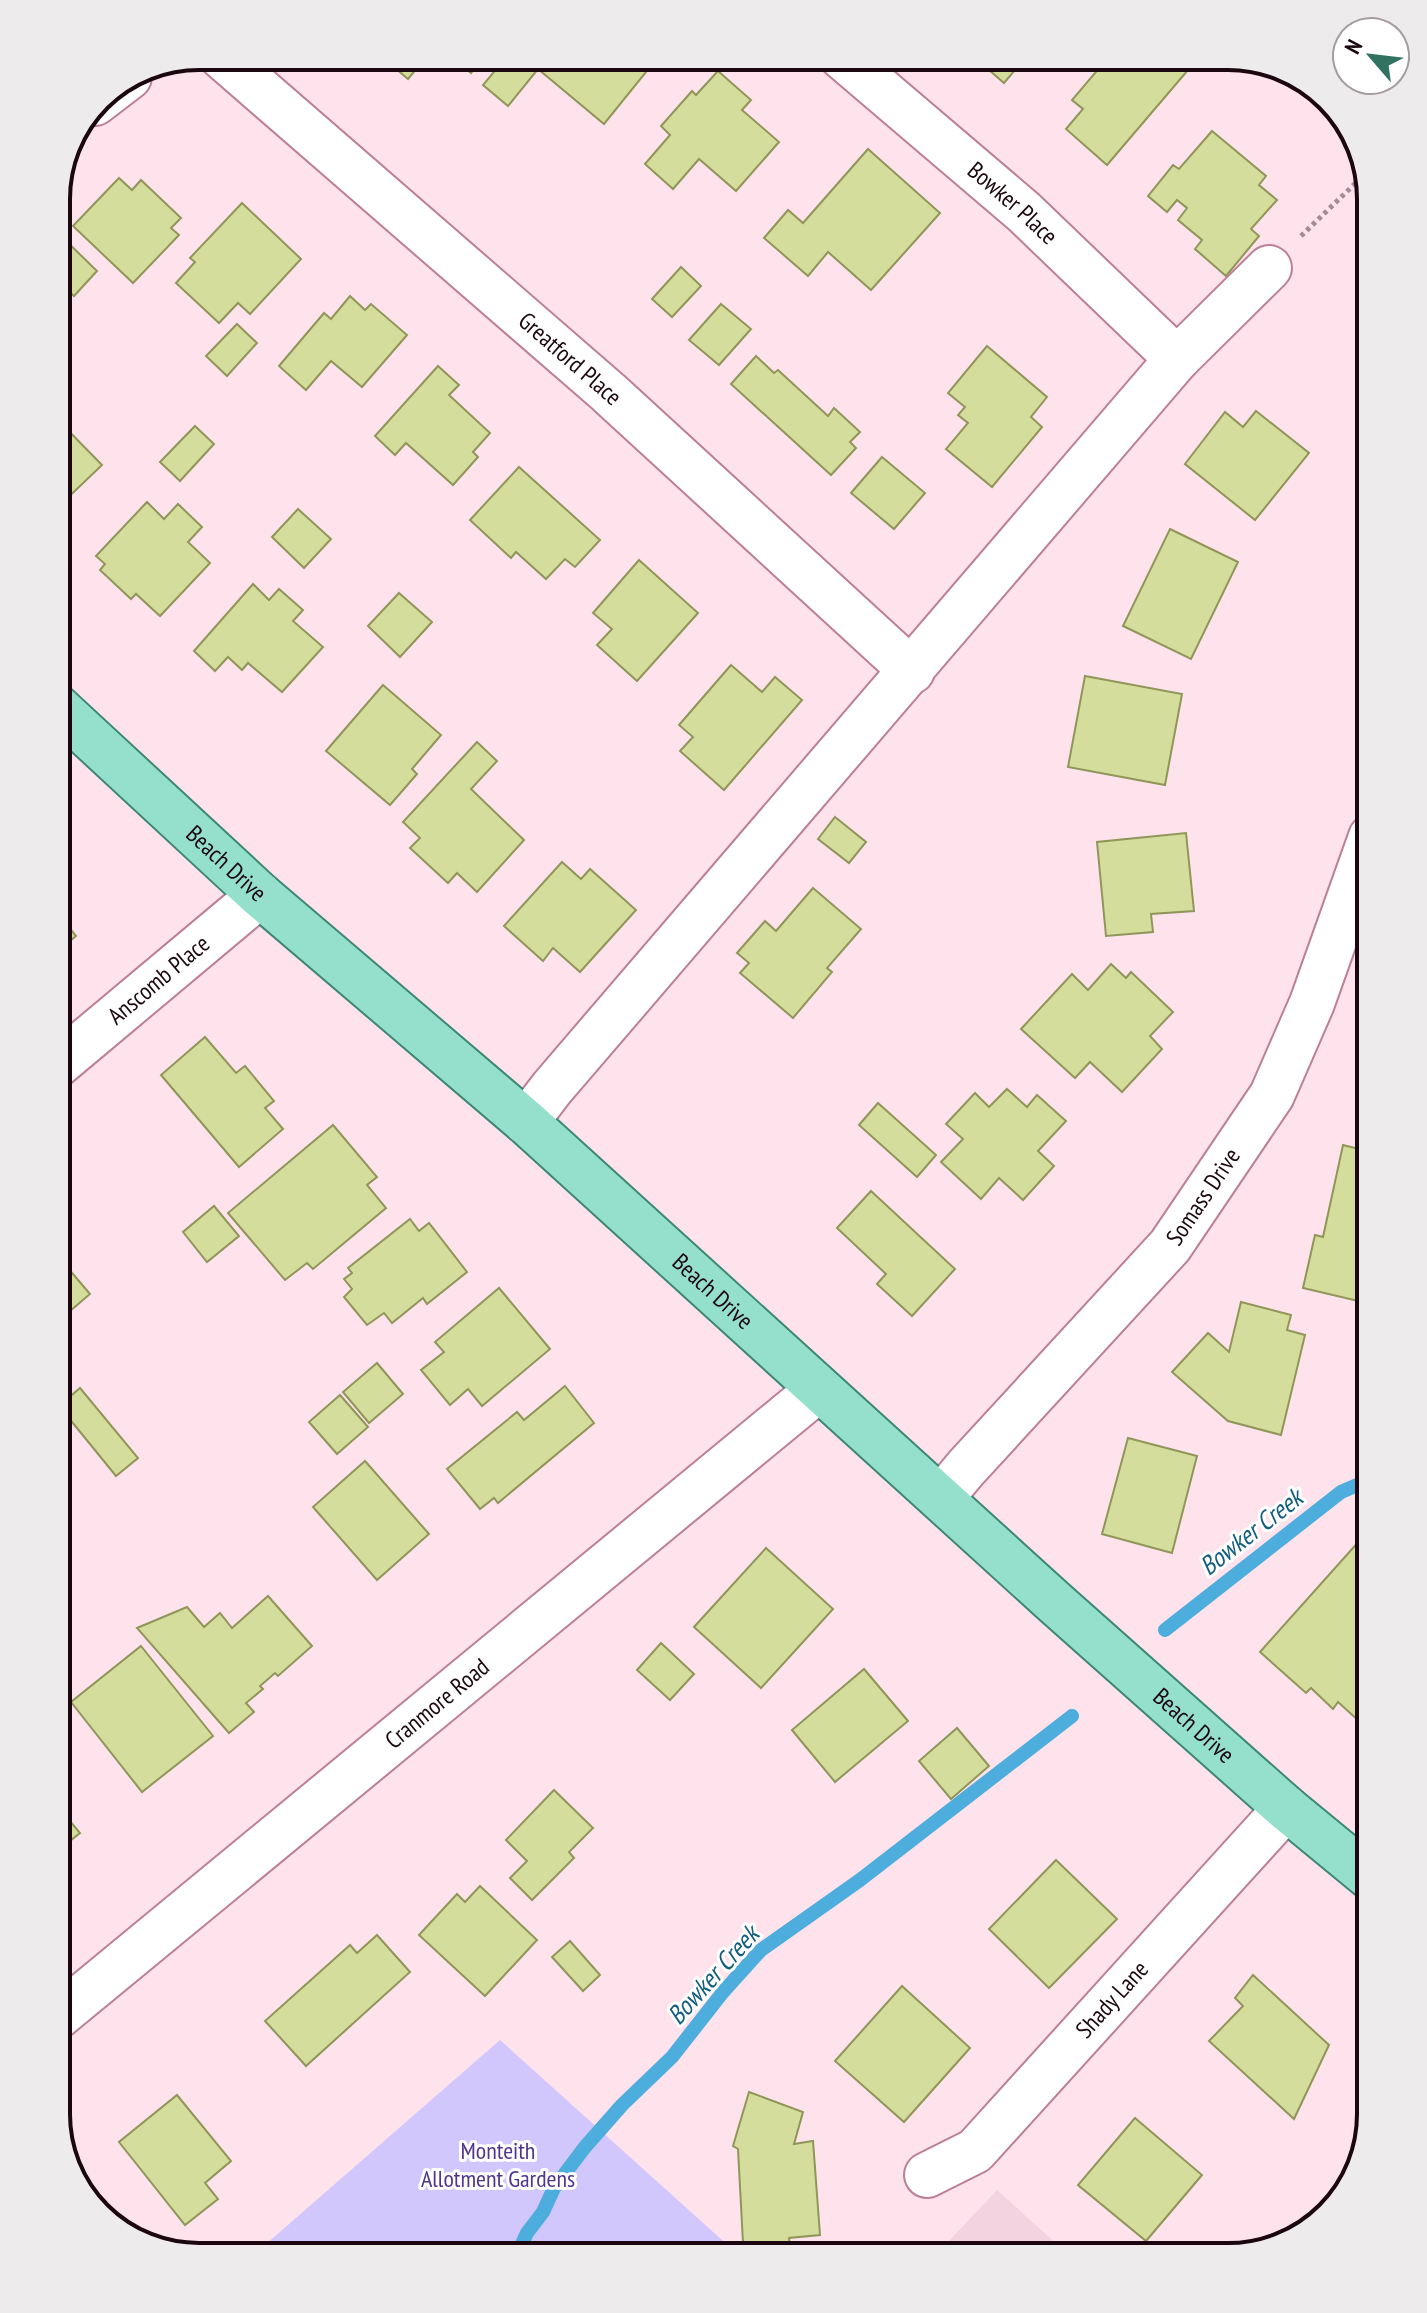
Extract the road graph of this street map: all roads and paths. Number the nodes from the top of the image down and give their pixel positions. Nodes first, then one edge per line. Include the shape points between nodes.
1 (237, 70) edge
2 (857, 70) edge
3 (1356, 183) edge
4 (1269, 268) joint
5 (1177, 359) junction
6 (912, 671) junction
7 (70, 719) edge
8 (1357, 876) edge
9 (260, 895) junction
10 (70, 1054) edge
11 (526, 1122) junction
12 (819, 1389) junction
13 (941, 1498) junction
14 (1286, 1808) junction
15 (1357, 1866) edge
16 (70, 2006) edge
17 (927, 2175) dead end

1 - 6 street, Greatford Place via 608,392
2 - 5 street, Bowker Place via 1024,212
3 - 4 path
4 - 5 street
5 - 6 street
6 - 11 street
7 - 9 main road, Beach Drive
8 - 13 street, Somass Drive via 1272,1095 1170,1246
9 - 10 street, Anscomb Place
9 - 11 main road, Beach Drive
11 - 12 main road, Beach Drive
12 - 13 main road, Beach Drive
12 - 16 street, Cranmore Road
13 - 14 main road, Beach Drive
14 - 15 main road, Beach Drive
14 - 17 street, Shady Lane via 975,2151

